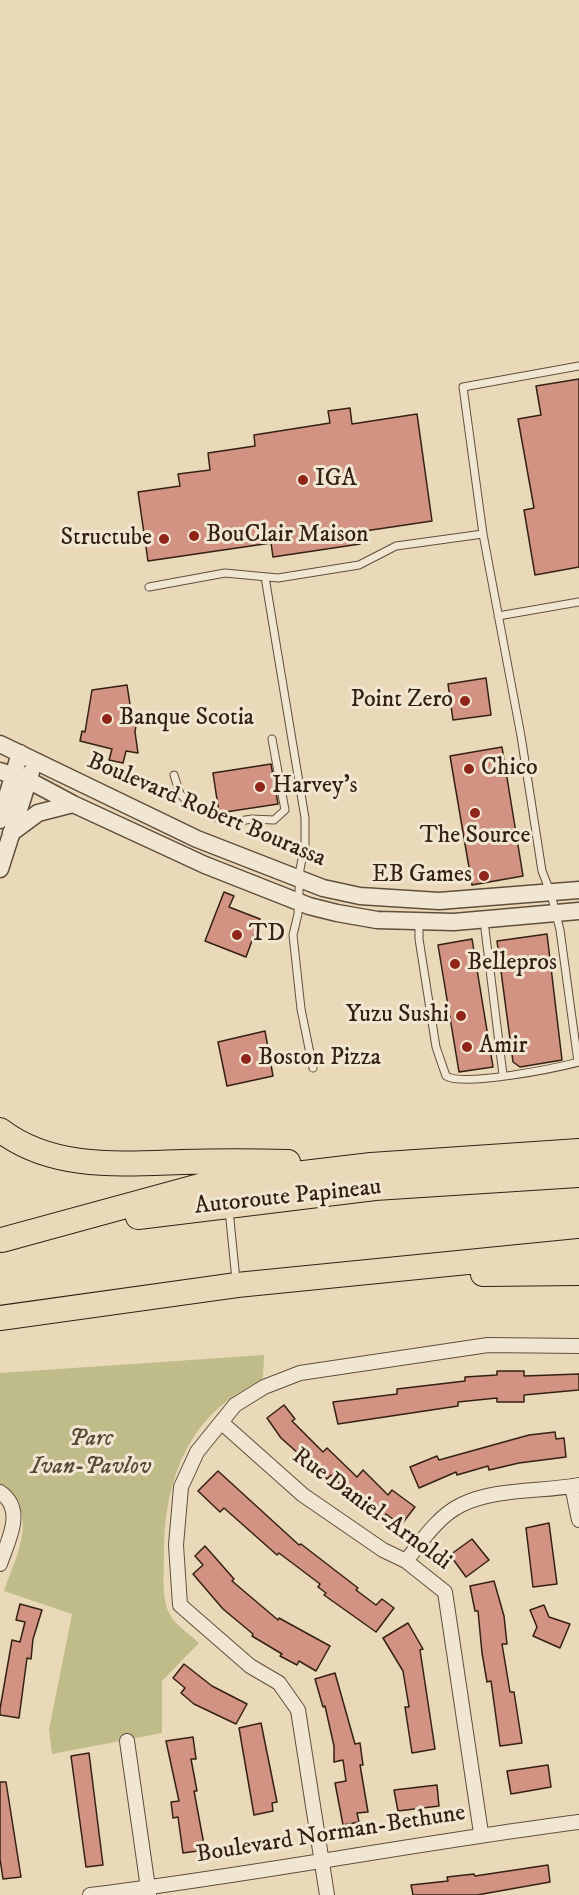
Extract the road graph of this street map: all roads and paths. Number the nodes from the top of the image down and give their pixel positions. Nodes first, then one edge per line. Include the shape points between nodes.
1 (579, 366) edge
2 (483, 534) junction
3 (265, 577) junction
4 (149, 587) dead end
5 (579, 602) edge
6 (498, 616) junction
7 (272, 740) dead end
8 (0, 744) edge
9 (27, 758) junction
10 (174, 775) dead end
11 (14, 776) edge
12 (73, 804) junction
13 (5, 827) edge
14 (0, 868) edge
15 (300, 879) junction
16 (579, 890) edge
17 (551, 894) junction
18 (299, 902) junction
19 (579, 911) edge
20 (556, 915) junction
21 (484, 921) junction
22 (419, 922) junction
23 (578, 1062) edge
24 (313, 1068) dead end
25 (503, 1076) junction
26 (0, 1130) edge
27 (579, 1151) edge
28 (371, 1165) junction
29 (579, 1175) edge
30 (228, 1204) junction
31 (1, 1240) edge
32 (579, 1251) edge
33 (579, 1272) edge
34 (298, 1279) junction
35 (237, 1285) junction
36 (0, 1318) edge
37 (579, 1346) edge
38 (222, 1423) junction
39 (576, 1486) edge
40 (0, 1492) edge
41 (579, 1520) edge
42 (406, 1561) junction
43 (0, 1564) edge
44 (127, 1741) dead end
45 (579, 1822) edge
46 (481, 1833) junction
47 (321, 1862) junction
48 (148, 1891) edge
49 (90, 1895) edge
50 (327, 1895) edge

1 - 2 lane via 463,387
2 - 3 lane via 396,546 359,566
2 - 6 lane
3 - 4 lane via 225,573
3 - 15 lane via 305,818
5 - 6 lane
6 - 17 lane via 542,872
7 - 10 lane via 285,810 274,820 227,823 190,804 180,794
8 - 9 street, Boulevard Robert Bourassa
9 - 11 street
9 - 15 street, Boulevard Robert Bourassa via 197,839
11 - 12 street, Boulevard Robert Bourassa
11 - 13 street
12 - 13 street
12 - 18 street, Boulevard Robert Bourassa via 205,865
13 - 14 street
15 - 17 street, Boulevard Robert Bourassa via 360,896 423,900
15 - 18 lane
16 - 17 street, Boulevard Robert Bourassa
17 - 20 lane
18 - 22 street, Boulevard Robert Bourassa via 353,916
18 - 24 lane via 293,935 301,1009
19 - 20 street, Boulevard Robert Bourassa
20 - 21 street, Boulevard Robert Bourassa
20 - 23 lane
21 - 22 street, Boulevard Robert Bourassa
21 - 25 lane
22 - 25 lane via 442,1071 455,1080
23 - 25 lane via 559,1069
26 - 28 highway via 42,1154 95,1163 237,1161
27 - 28 highway
28 - 31 highway via 203,1185
29 - 30 highway, Autoroute Papineau via 396,1186
30 - 31 highway, Autoroute Papineau
30 - 35 lane
32 - 34 highway
33 - 34 highway
34 - 35 highway
35 - 36 highway
37 - 38 street via 488,1345 300,1374 264,1387 235,1405
38 - 42 street, Rue Daniel-Arnoldi via 303,1495 383,1550
38 - 47 street via 197,1452 181,1487 176,1545 180,1605 250,1666 279,1683 298,1710
39 - 41 street
39 - 42 street via 479,1498 459,1506 429,1532
40 - 43 street via 10,1500 16,1515
42 - 46 street, Rue Daniel-Arnoldi via 445,1592
44 - 48 street
45 - 46 street, Boulevard Norman-Bethune
46 - 47 street, Boulevard Norman-Bethune
47 - 48 street, Boulevard Norman-Bethune
47 - 50 street
48 - 49 street, Boulevard Norman-Bethune

